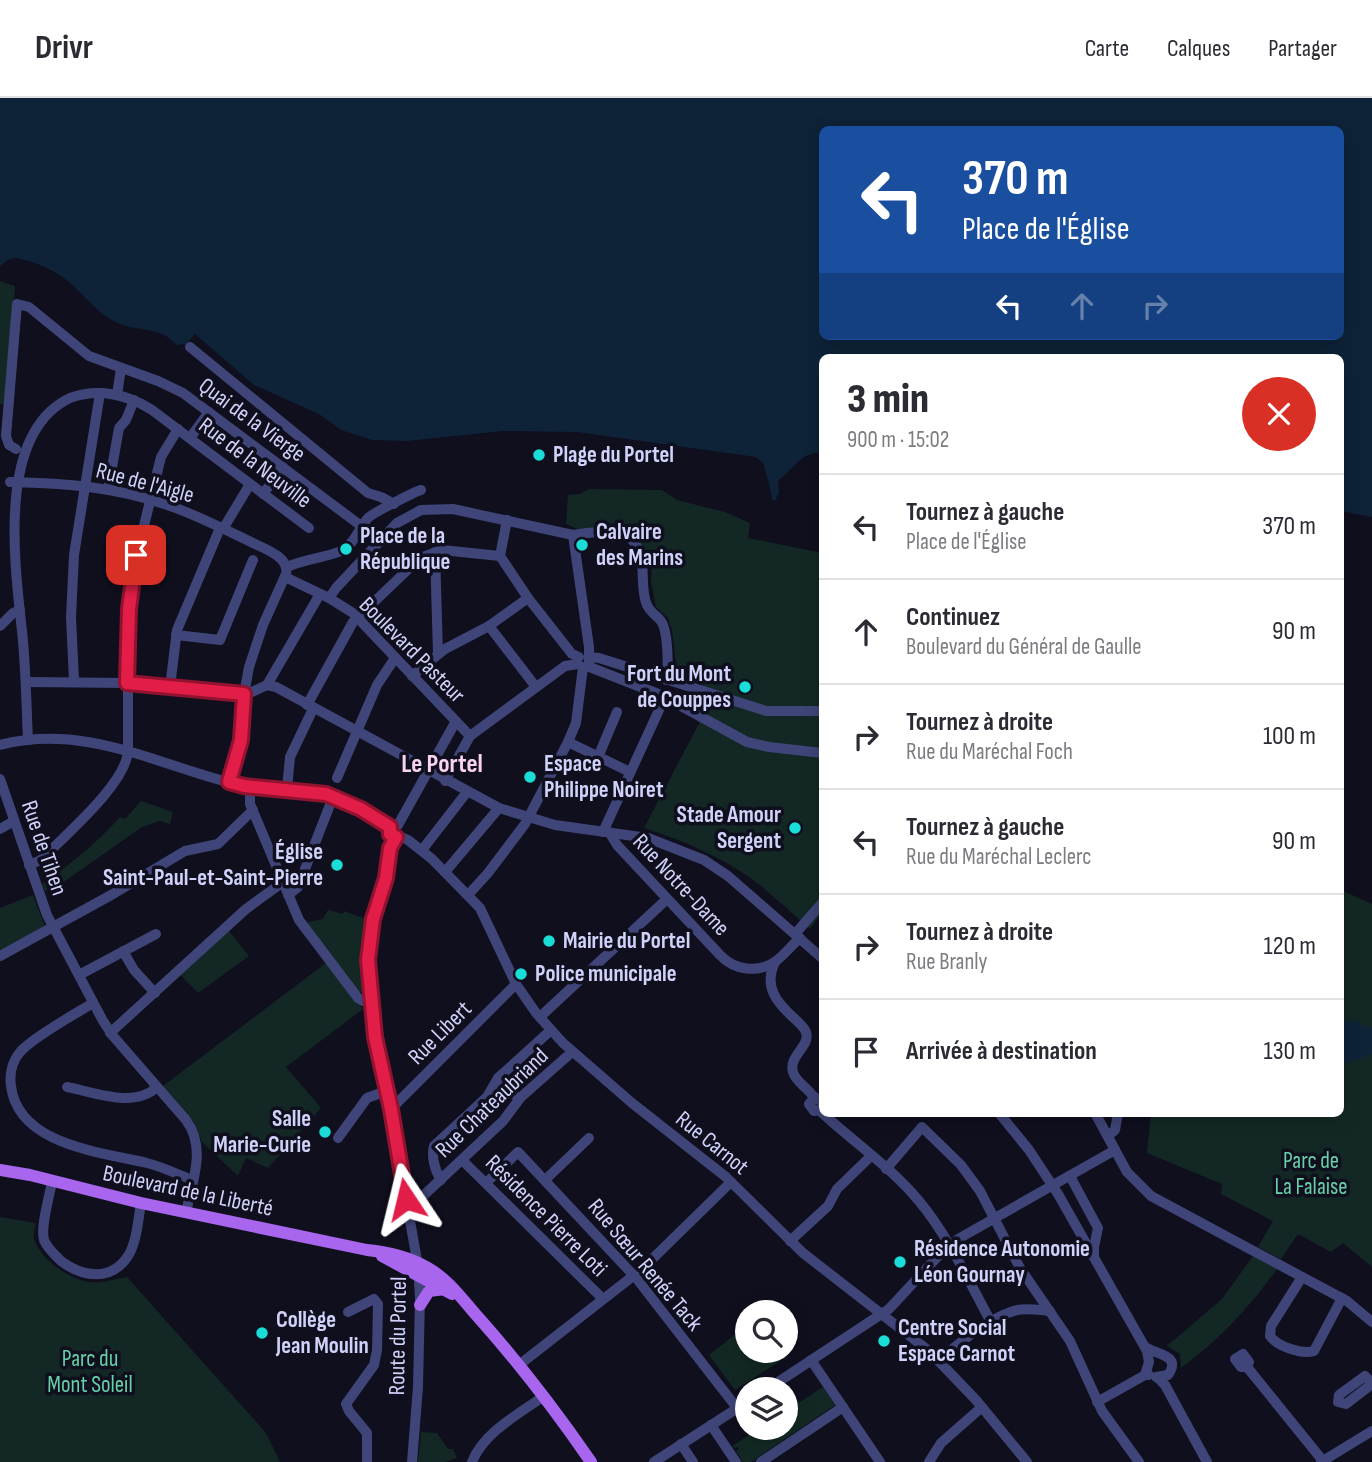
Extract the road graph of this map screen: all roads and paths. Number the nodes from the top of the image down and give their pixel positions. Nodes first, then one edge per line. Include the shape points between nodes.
1 (190, 347) dead end
2 (121, 368) junction
3 (100, 393) junction
4 (117, 395) junction
5 (134, 400) junction
6 (209, 412) junction
7 (178, 429) junction
8 (190, 438) junction
9 (16, 449) junction
10 (283, 467) junction
11 (10, 482) junction
12 (250, 484) junction
13 (83, 486) junction
14 (108, 490) junction
15 (421, 490) dead end
16 (263, 494) junction
17 (150, 500) junction
18 (394, 505) junction
19 (507, 520) junction
20 (309, 528) dead end
21 (222, 529) junction
22 (573, 535) junction
23 (377, 537) junction
24 (435, 552) junction
25 (500, 556) junction
26 (253, 560) dead end
27 (286, 572) junction
28 (324, 596) junction
29 (528, 598) junction
30 (20, 610) junction
31 (356, 617) junction
32 (0, 626) edge
33 (489, 626) junction
34 (176, 635) junction
35 (438, 654) junction
36 (395, 658) junction
37 (584, 661) junction
38 (412, 676) junction
39 (666, 680) junction
40 (74, 681) junction
41 (27, 682) junction
42 (127, 683) junction
43 (267, 685) junction
44 (170, 687) junction
45 (536, 687) junction
46 (244, 693) junction
47 (665, 697) junction
48 (310, 707) junction
49 (819, 711) edge
50 (618, 712) dead end
51 (456, 721) junction
52 (356, 732) junction
53 (470, 736) junction
54 (28, 740) junction
55 (568, 742) junction
56 (0, 745) edge
57 (128, 751) junction
58 (819, 752) edge
59 (598, 757) junction
60 (429, 771) junction
61 (630, 772) junction
62 (0, 779) edge
63 (445, 780) junction
64 (229, 782) junction
65 (250, 786) junction
66 (287, 789) junction
67 (333, 789) junction
68 (467, 792) junction
69 (499, 808) junction
70 (253, 810) junction
71 (528, 818) junction
72 (14, 821) junction
73 (0, 829) edge
74 (396, 831) junction
75 (606, 832) junction
76 (422, 850) junction
77 (29, 865) junction
78 (445, 872) junction
79 (283, 882) junction
80 (288, 895) junction
81 (468, 895) junction
82 (667, 899) junction
83 (819, 907) edge
84 (53, 928) junction
85 (156, 934) dead end
86 (797, 936) junction
87 (123, 951) junction
88 (819, 955) edge
89 (0, 956) edge
90 (775, 962) junction
91 (79, 975) junction
92 (516, 984) junction
93 (155, 993) junction
94 (370, 999) junction
95 (93, 1003) junction
96 (540, 1017) junction
97 (551, 1030) junction
98 (110, 1032) junction
99 (572, 1052) junction
100 (498, 1078) junction
101 (67, 1087) dead end
102 (157, 1087) junction
103 (386, 1091) junction
104 (519, 1099) junction
105 (819, 1103) edge
106 (391, 1109) junction
107 (833, 1117) edge
108 (1002, 1117) edge
109 (1097, 1117) edge
110 (1117, 1117) edge
111 (1108, 1136) junction
112 (338, 1138) dead end
113 (589, 1138) dead end
114 (1115, 1150) junction
115 (871, 1156) junction
116 (462, 1160) junction
117 (886, 1169) junction
118 (0, 1170) edge
119 (1070, 1176) junction
120 (192, 1180) junction
121 (441, 1180) junction
122 (545, 1180) junction
123 (52, 1181) junction
124 (731, 1182) junction
125 (486, 1183) junction
126 (1052, 1185) junction
127 (141, 1203) junction
128 (408, 1210) junction
129 (186, 1213) junction
130 (995, 1217) junction
131 (413, 1233) junction
132 (1097, 1237) junction
133 (1083, 1240) junction
134 (790, 1241) junction
135 (948, 1245) junction
136 (373, 1252) junction
137 (396, 1254) junction
138 (1094, 1257) junction
139 (418, 1268) junction
140 (634, 1275) junction
141 (1302, 1277) junction
142 (448, 1288) junction
143 (1342, 1298) junction
144 (603, 1299) junction
145 (420, 1305) junction
146 (1050, 1311) junction
147 (348, 1312) dead end
148 (883, 1314) junction
149 (991, 1322) junction
150 (1372, 1322) edge
151 (1144, 1346) junction
152 (1161, 1354) junction
153 (811, 1360) junction
154 (938, 1361) junction
155 (519, 1365) junction
156 (1247, 1367) dead end
157 (1171, 1370) junction
158 (1151, 1371) junction
159 (786, 1377) edge
160 (544, 1396) junction
161 (1170, 1396) junction
162 (1097, 1402) junction
163 (735, 1405) edge
164 (843, 1407) junction
165 (982, 1407) junction
166 (735, 1409) edge
167 (711, 1425) junction
168 (1372, 1432) edge
169 (681, 1444) junction
170 (366, 1462) edge
171 (412, 1462) edge
172 (472, 1462) edge
173 (591, 1462) edge
174 (654, 1462) edge
175 (693, 1462) edge
176 (736, 1462) edge
177 (761, 1462) edge
178 (880, 1462) edge
179 (929, 1462) edge
180 (1027, 1462) edge
181 (1139, 1462) edge
182 (1207, 1462) edge
183 (1322, 1462) edge

1 - 18 street via 368,494
2 - 4 street
2 - 6 street, Quai de la Vierge via 171,387
2 - 9 street, Quai de la Vierge via 86,354 29,307 17,304 6,436
3 - 4 street, Rue de la Neuville
3 - 9 street, Rue de la Neuville via 74,397 46,410
3 - 13 street
4 - 5 street, Rue de la Neuville
5 - 7 street, Rue de la Neuville
5 - 14 street via 120,426
6 - 8 street
6 - 10 street, Quai de la Vierge
7 - 8 street, Rue de la Neuville
7 - 17 street via 163,453
8 - 12 street, Rue de la Neuville
9 - 11 street
10 - 16 street
10 - 23 street, Quai de la Vierge
11 - 13 street, Rue de l'Aigle
11 - 30 street via 9,533
12 - 16 street, Rue de la Neuville
12 - 21 street
13 - 14 street, Rue de l'Aigle
13 - 40 street via 71,591
14 - 17 street, Rue de l'Aigle
15 - 18 street
16 - 20 street, Rue de la Neuville
17 - 21 street, Rue de l'Aigle
17 - 42 street via 131,583
18 - 27 street via 373,512 344,550 301,560
19 - 22 street
19 - 23 street via 429,509 400,520
19 - 25 street
21 - 27 street, Rue de l'Aigle via 274,554
21 - 34 street
22 - 37 street
22 - 39 street via 625,535 640,555 646,604 664,627
23 - 28 street via 336,588
24 - 25 street
24 - 31 street via 417,560
24 - 35 street
25 - 29 street
26 - 34 street via 220,640
27 - 28 street, Boulevard Pasteur
27 - 46 street via 263,625
28 - 31 street, Boulevard Pasteur
28 - 43 street
29 - 33 street
29 - 37 street via 572,654
30 - 32 street
30 - 41 street
31 - 36 street, Boulevard Pasteur
31 - 48 street
33 - 35 street
33 - 45 street
34 - 44 street
35 - 38 street
36 - 38 street, Boulevard Pasteur
36 - 52 street via 379,680
37 - 39 street via 599,658
37 - 45 street via 568,664
37 - 47 street
37 - 55 street via 576,723
38 - 51 street, Boulevard Pasteur
39 - 49 street via 766,711
40 - 41 street
40 - 42 street
41 - 54 street
42 - 44 street
42 - 57 street
43 - 46 street
43 - 48 street
44 - 46 street
45 - 53 street
46 - 64 street via 241,740
47 - 58 street via 747,742
47 - 61 street
48 - 52 street
48 - 66 street via 289,757
50 - 59 street
51 - 53 street, Boulevard Pasteur
51 - 60 street, Route du Portel
52 - 60 street
52 - 67 street
53 - 63 street
54 - 56 street, Rue Carnot
54 - 57 street, Rue Carnot via 82,740
55 - 59 street
55 - 71 street
57 - 64 street, Rue Carnot
57 - 77 street via 114,783 41,860
59 - 61 street
60 - 63 street
60 - 74 street, Route du Portel
61 - 75 street
62 - 72 street, Rue de Tihen
63 - 68 street
64 - 65 street, Rue Carnot
65 - 66 street, Rue Carnot
65 - 70 street
66 - 67 street, Rue Carnot
67 - 74 street, Rue Carnot
67 - 80 street via 296,889
68 - 69 street
68 - 76 street
69 - 71 street
69 - 78 street
70 - 79 street
70 - 84 street via 218,844 187,850
71 - 75 street
71 - 81 street
72 - 73 street
72 - 77 street, Rue de Tihen
74 - 76 street, Rue Carnot
74 - 94 street, Route du Portel via 369,935
75 - 82 street, Rue Notre-Dame
75 - 86 street via 653,839 705,860
76 - 78 street, Rue Carnot
77 - 84 street, Rue de Tihen
78 - 81 street, Rue Carnot
79 - 80 street
79 - 93 street via 246,909
80 - 94 street via 301,924 329,962 359,999
81 - 92 street, Rue Carnot via 484,913
82 - 90 street, Rue Notre-Dame via 728,962 753,968
82 - 96 street
83 - 86 street
84 - 89 street
84 - 91 street, Rue de Tihen
85 - 87 street
86 - 88 street
86 - 90 street
87 - 91 street
87 - 93 street
90 - 105 street via 773,995 807,1035 793,1062 793,1072
91 - 95 street, Rue de Tihen
92 - 96 street, Rue Carnot
92 - 106 street, Rue Libert
93 - 98 street
94 - 103 street, Route du Portel
95 - 98 street, Rue de Tihen
95 - 120 street via 18,1056 10,1085 22,1112 38,1130 62,1142 158,1166
96 - 97 street, Rue Carnot
97 - 99 street, Rue Carnot
97 - 100 street
98 - 102 street, Rue de Tihen
99 - 104 street, Rue Chateaubriand
99 - 124 street, Rue Carnot
100 - 104 street
100 - 121 street via 487,1097 433,1148
101 - 102 street via 126,1098 141,1097
102 - 120 street, Rue de Tihen via 195,1137
103 - 106 street, Route du Portel
103 - 112 street via 367,1098
104 - 116 street, Rue Chateaubriand
106 - 128 street, Route du Portel
107 - 115 street
108 - 126 street
109 - 111 street
110 - 111 street via 1115,1130
111 - 114 street
113 - 122 street
114 - 119 street
114 - 141 street via 1132,1178 1154,1199
115 - 117 street
115 - 134 street
116 - 121 street, Rue Chateaubriand
116 - 125 street, Résidence Pierre Loti
117 - 130 street via 922,1128 961,1165
117 - 135 street via 918,1199
118 - 123 main road, Boulevard de la Liberté
119 - 126 street
119 - 132 street via 1098,1228
120 - 129 street, Rue de Tihen
121 - 128 street, Rue Chateaubriand
122 - 125 street, Rue Sœur Renée Tack via 518,1152
122 - 140 street, Rue Sœur Renée Tack
123 - 127 main road, Boulevard de la Liberté
123 - 127 street via 43,1238 58,1258 82,1274 104,1274 128,1257
124 - 134 street, Rue Carnot
124 - 140 street
125 - 144 street, Résidence Pierre Loti
126 - 130 street
126 - 133 street
127 - 129 main road, Boulevard de la Liberté
128 - 131 street, Route du Portel
129 - 136 main road, Boulevard de la Liberté
130 - 135 street
130 - 146 street via 1020,1268
131 - 137 street via 409,1248
131 - 139 street, Route du Portel
132 - 133 street
132 - 138 street
133 - 138 street
134 - 148 street, Rue Carnot
135 - 148 street
135 - 149 street
136 - 137 main road, Boulevard de la Liberté
136 - 139 main road, Boulevard de la Liberté
136 - 139 street
137 - 139 main road, Boulevard de la Liberté
138 - 151 street
139 - 142 main road, Boulevard de la Liberté via 439,1275
139 - 145 street, Route du Portel
140 - 144 street
140 - 163 street, Rue Sœur Renée Tack
141 - 143 street
141 - 143 street via 1271,1326 1275,1342 1314,1351
142 - 145 main road via 429,1291
142 - 155 main road, Boulevard de la Liberté
143 - 150 street
144 - 155 street
145 - 171 street, Route du Portel
146 - 149 street via 1018,1310
146 - 162 street via 1070,1341
147 - 170 street via 369,1300 378,1304 374,1365 346,1404 367,1433
148 - 153 street
148 - 154 street, Rue Carnot
149 - 154 street
151 - 152 street
151 - 158 street
152 - 157 street via 1170,1360
152 - 158 street via 1155,1355
153 - 159 street
153 - 164 street
154 - 165 street, Rue Carnot
155 - 160 main road, Boulevard de la Liberté
156 - 183 street
157 - 158 street via 1166,1376
157 - 161 street
158 - 161 street
158 - 162 street
160 - 172 street via 489,1437
160 - 173 main road, Boulevard de la Liberté
161 - 182 street
162 - 181 street
164 - 177 street
164 - 178 street
165 - 179 street via 941,1443
165 - 180 street, Rue Carnot
166 - 167 street
167 - 169 street
167 - 176 street
168 - 183 street
169 - 174 street
169 - 175 street

